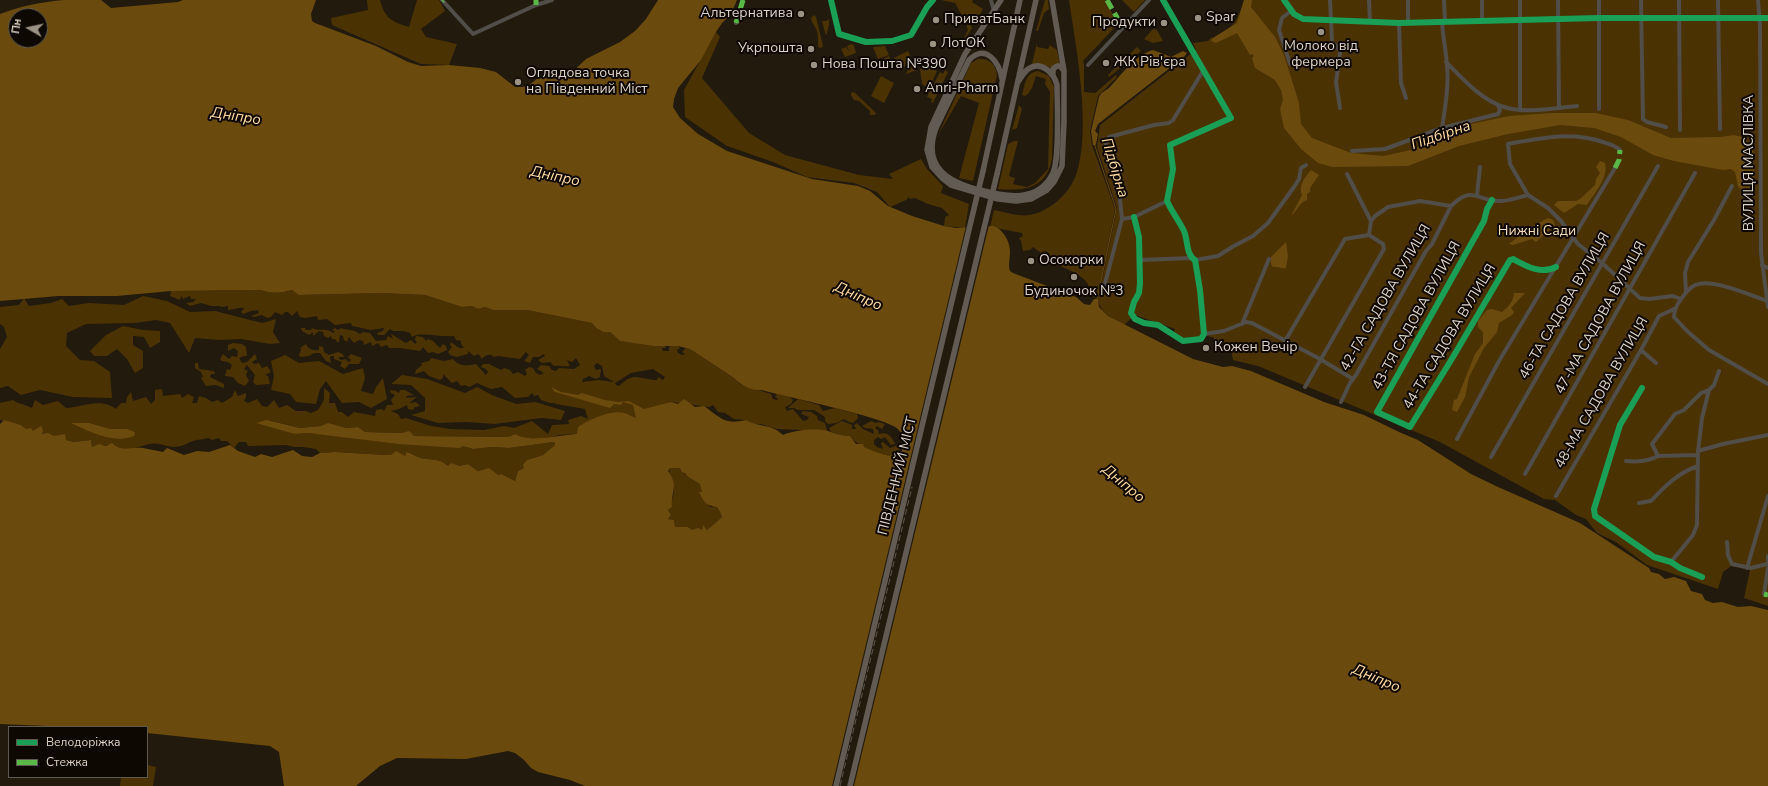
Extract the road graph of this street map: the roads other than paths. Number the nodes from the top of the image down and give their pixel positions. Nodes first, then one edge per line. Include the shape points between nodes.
1 (442, 0) edge
2 (536, 0) edge
3 (552, 0) edge
4 (743, 0) edge
5 (831, 0) edge
6 (933, 0) edge
7 (991, 0) edge
8 (1001, 0) edge
9 (1020, 0) edge
10 (1036, 0) edge
11 (1052, 0) edge
12 (1149, 0) edge
13 (1163, 0) edge
14 (1284, 0) edge
15 (1330, 0) edge
16 (1369, 0) edge
17 (1408, 0) edge
18 (1444, 0) edge
19 (1482, 0) edge
20 (1520, 0) edge
21 (1558, 0) edge
22 (1599, 0) edge
23 (1641, 0) edge
24 (1679, 0) edge
25 (1718, 0) edge
26 (1758, 0) edge
27 (536, 5) junction
28 (994, 11) junction
29 (1291, 11) junction
30 (1599, 18) junction
31 (1640, 18) junction
32 (1679, 18) junction
33 (1718, 18) junction
34 (1759, 18) junction
35 (1768, 18) edge
36 (1558, 20) junction
37 (1331, 21) junction
38 (1482, 21) junction
39 (1520, 21) junction
40 (1370, 22) junction
41 (1398, 22) junction
42 (1408, 22) junction
43 (1443, 22) junction
44 (736, 23) dead end
45 (1446, 62) junction
46 (1290, 64) dead end
47 (1088, 65) dead end
48 (1203, 71) junction
49 (1064, 72) junction
50 (1053, 74) junction
51 (1002, 79) junction
52 (1018, 82) junction
53 (1406, 98) dead end
54 (1499, 106) junction
55 (1577, 106) dead end
56 (1340, 108) dead end
57 (1560, 108) junction
58 (1520, 109) junction
59 (1599, 109) dead end
60 (1666, 127) dead end
61 (1442, 128) junction
62 (1720, 129) dead end
63 (1680, 130) dead end
64 (1620, 150) dead end
65 (1352, 152) dead end
66 (1306, 165) dead end
67 (1658, 166) dead end
68 (1480, 167) dead end
69 (1615, 168) dead end
70 (1695, 173) dead end
71 (1347, 174) dead end
72 (1732, 186) dead end
73 (1477, 195) junction
74 (1528, 195) junction
75 (1492, 200) junction
76 (1167, 201) junction
77 (1451, 206) junction
78 (1134, 217) junction
79 (1122, 219) junction
80 (1371, 221) junction
81 (1369, 235) junction
82 (1574, 238) junction
83 (1193, 259) junction
84 (1269, 259) dead end
85 (1140, 260) junction
86 (1602, 263) junction
87 (1762, 265) junction
88 (1556, 267) junction
89 (1768, 268) edge
90 (1629, 288) junction
91 (1103, 291) dead end
92 (1686, 292) junction
93 (1681, 299) junction
94 (1767, 301) junction
95 (1768, 307) edge
96 (1674, 309) junction
97 (1242, 324) junction
98 (1204, 334) junction
99 (1285, 341) junction
100 (1641, 350) junction
101 (1320, 359) junction
102 (1656, 363) dead end
103 (1720, 371) dead end
104 (1353, 379) junction
105 (1768, 384) edge
106 (1304, 387) dead end
107 (1642, 388) dead end
108 (1709, 390) junction
109 (1341, 402) dead end
110 (1410, 427) joint
111 (1768, 435) edge
112 (1457, 439) dead end
113 (1698, 453) junction
114 (1658, 456) junction
115 (1491, 457) dead end
116 (1626, 461) dead end
117 (1698, 466) junction
118 (1525, 474) dead end
119 (1556, 496) dead end
120 (1768, 496) edge
121 (1639, 503) dead end
122 (1768, 516) edge
123 (1761, 518) junction
124 (1727, 542) dead end
125 (1768, 556) edge
126 (1768, 559) edge
127 (1672, 562) junction
128 (1768, 567) edge
129 (1747, 568) junction
130 (1702, 577) dead end
131 (1768, 595) edge
132 (836, 786) edge
133 (850, 786) edge

1 - 27 street via 473,34
2 - 27 street
3 - 27 street
4 - 44 street
5 - 6 street via 839,34 866,42 892,41 911,35
7 - 28 street
8 - 28 highway
9 - 51 highway, ПІВДЕННИЙ МІСТ
10 - 52 highway, ПІВДЕННИЙ МІСТ
11 - 49 highway
12 - 47 street
13 - 48 street
14 - 29 street
15 - 37 street
16 - 40 street
17 - 42 street
18 - 43 street
19 - 38 street
20 - 39 street
21 - 36 street
22 - 30 street
23 - 31 street
24 - 32 street
25 - 33 street
26 - 34 street, ВУЛИЦЯ МАСЛІВКА
28 - 49 highway via 966,54 929,132 928,159 942,178 965,190 1006,200 1023,201 1047,190 1062,166
29 - 37 street via 1303,19
29 - 46 street via 1282,18 1279,30
30 - 31 street
30 - 36 street
30 - 59 street
31 - 32 street
31 - 60 street via 1643,119
32 - 33 street
32 - 63 street
33 - 34 street
33 - 62 street
34 - 35 street
34 - 87 street, ВУЛИЦЯ МАСЛІВКА
36 - 39 street
36 - 57 street
37 - 40 street
37 - 56 street via 1332,42 1340,50 1336,82
38 - 39 street
38 - 43 street
39 - 58 street
40 - 41 street
41 - 42 street
41 - 53 street via 1401,83
42 - 43 street
43 - 45 street
45 - 54 street via 1470,86
45 - 61 street via 1447,90
48 - 76 street via 1231,118 1170,145 1173,169
48 - 79 street via 1169,123 1109,137 1106,154 1120,199
49 - 50 highway via 1057,66 1053,69
50 - 51 highway via 1057,85 1055,165 1049,180 1027,195 1020,196 998,195 959,185 940,171 933,156 932,137 972,56 982,54 991,57 998,64
50 - 52 highway via 1035,66 1027,70
51 - 132 highway, ПІВДЕННИЙ МІСТ, bridge via 983,171
52 - 133 highway, ПІВДЕННИЙ МІСТ, bridge
54 - 58 street
54 - 61 street via 1498,114
55 - 57 street
57 - 58 street
61 - 65 street via 1385,149
64 - 74 street via 1598,140 1572,135 1508,144 1510,164
66 - 83 street via 1301,168 1299,179 1268,223 1253,236 1218,256
67 - 86 street, 46-ТА САДОВА ВУЛИЦЯ
68 - 73 street
69 - 82 street
70 - 90 street, 47-МА САДОВА ВУЛИЦЯ
71 - 80 street
72 - 92 street via 1688,262 1685,273
73 - 75 street
73 - 77 street via 1463,196
74 - 75 street via 1508,200
74 - 82 street via 1548,208
75 - 110 street, 43-ТЯ САДОВА ВУЛИЦЯ via 1484,221 1377,412
76 - 78 street
76 - 83 street via 1184,232
77 - 80 street via 1420,201 1388,207
77 - 104 street, 42-ГА САДОВА ВУЛИЦЯ via 1432,244 1426,250
78 - 79 street
78 - 85 street via 1139,237
79 - 91 street
80 - 81 street
81 - 99 street via 1345,239
81 - 101 street via 1383,244 1384,249
82 - 86 street
82 - 88 street
83 - 85 street
83 - 98 street via 1200,290
84 - 97 street
85 - 98 street via 1139,293 1131,313 1135,319 1144,324 1158,325 1184,341 1202,339
86 - 90 street
86 - 115 street, 46-ТА САДОВА ВУЛИЦЯ
87 - 89 street
87 - 94 street, ВУЛИЦЯ МАСЛІВКА
88 - 110 street, 44-ТА САДОВА ВУЛИЦЯ via 1540,270 1510,260
88 - 112 street via 1499,361
90 - 93 street via 1640,298 1673,296
90 - 118 street, 47-МА САДОВА ВУЛИЦЯ
92 - 93 street
92 - 94 street via 1702,283 1730,288
93 - 96 street
94 - 95 street, ВУЛИЦЯ МАСЛІВКА
96 - 100 street, 48-МА САДОВА ВУЛИЦЯ via 1659,316
96 - 105 street via 1674,317 1709,350
97 - 98 street via 1224,331
97 - 99 street via 1252,323
99 - 101 street
100 - 102 street
100 - 119 street, 48-МА САДОВА ВУЛИЦЯ
101 - 104 street
101 - 106 street
103 - 108 street
104 - 109 street, 42-ГА САДОВА ВУЛИЦЯ
107 - 127 street via 1620,425 1594,509 1595,516 1654,558
108 - 113 street via 1702,418
108 - 114 street via 1701,392 1684,410 1675,414 1652,444
111 - 113 street via 1723,444
113 - 114 street
113 - 117 street
114 - 116 street via 1652,460
117 - 121 street via 1688,469 1665,486 1650,502
117 - 127 street via 1697,525
120 - 123 street
122 - 123 street via 1764,515
123 - 129 street
124 - 129 street via 1732,564
125 - 126 street
126 - 128 street
127 - 130 street
128 - 129 street
128 - 131 street via 1764,594

